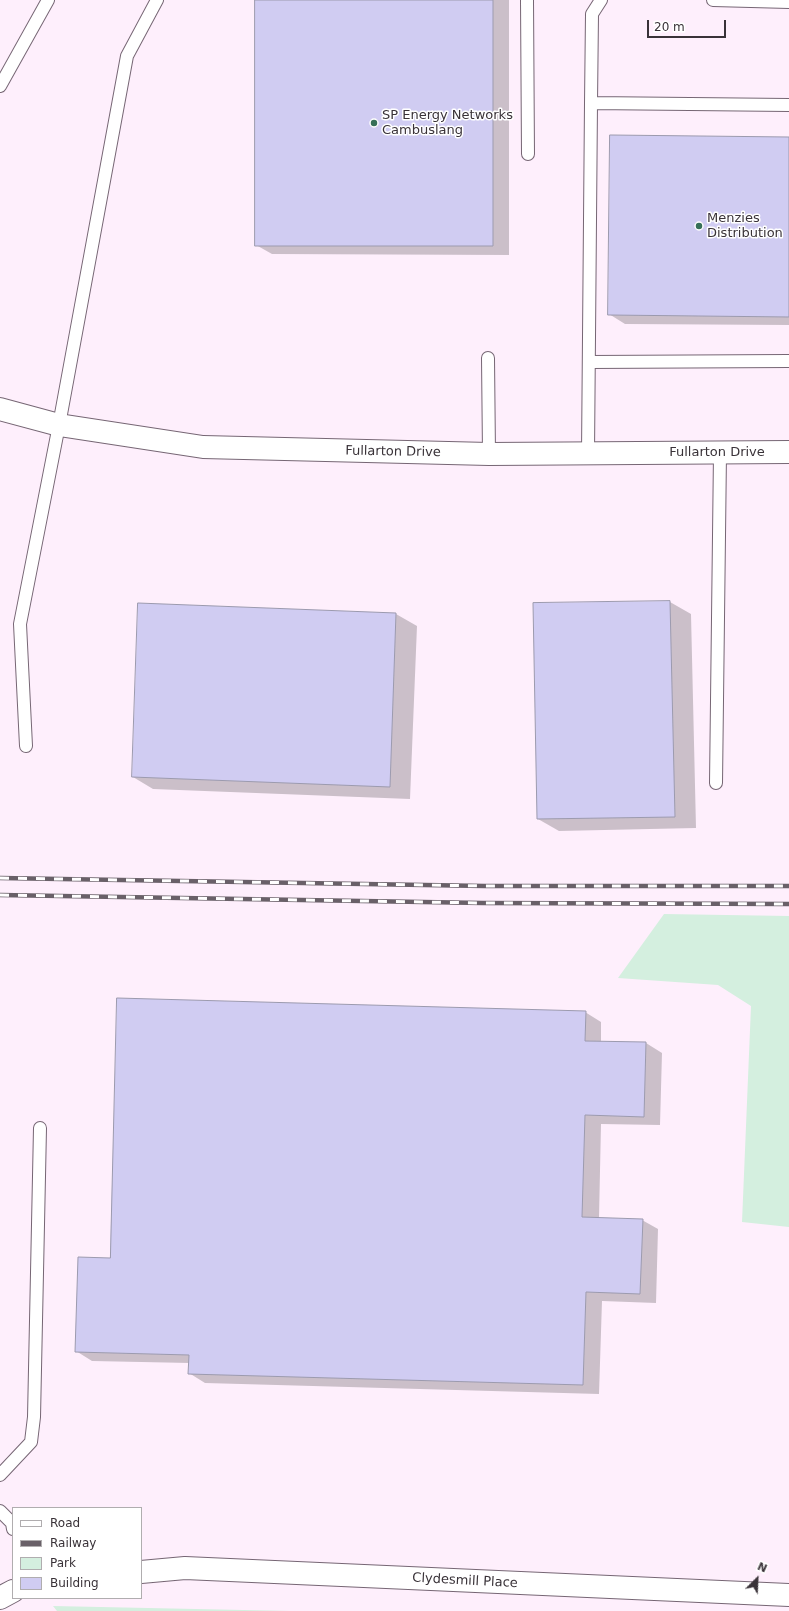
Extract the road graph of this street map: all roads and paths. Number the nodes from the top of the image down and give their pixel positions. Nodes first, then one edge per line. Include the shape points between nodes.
1 (48, 0) edge
2 (157, 0) edge
3 (527, 0) edge
4 (601, 0) edge
5 (713, 0) edge
6 (789, 2) edge
7 (0, 86) edge
8 (591, 103) junction
9 (789, 105) edge
10 (528, 154) dead end
11 (488, 358) dead end
12 (789, 361) edge
13 (589, 362) junction
14 (0, 410) edge
15 (59, 426) junction
16 (789, 452) edge
17 (588, 453) junction
18 (720, 453) junction
19 (488, 454) junction
20 (26, 746) dead end
21 (716, 783) dead end
22 (40, 1128) dead end
23 (0, 1475) edge
24 (0, 1510) edge
25 (12, 1523) edge
26 (142, 1572) edge
27 (12, 1592) edge
28 (789, 1596) edge
29 (0, 1598) edge

1 - 7 lane
2 - 15 lane via 127,56
3 - 10 lane
4 - 8 lane via 592,14
5 - 6 lane
8 - 9 lane
8 - 13 lane
11 - 19 lane
12 - 13 lane
13 - 17 lane
14 - 15 street, Fullarton Drive
15 - 19 street, Fullarton Drive via 203,447
15 - 20 lane via 20,624
16 - 18 street, Fullarton Drive
17 - 18 street, Fullarton Drive
17 - 19 street, Fullarton Drive
18 - 21 lane
22 - 23 lane via 34,1417 31,1442
24 - 25 lane
26 - 28 street, Clydesmill Place via 185,1568
27 - 29 street

